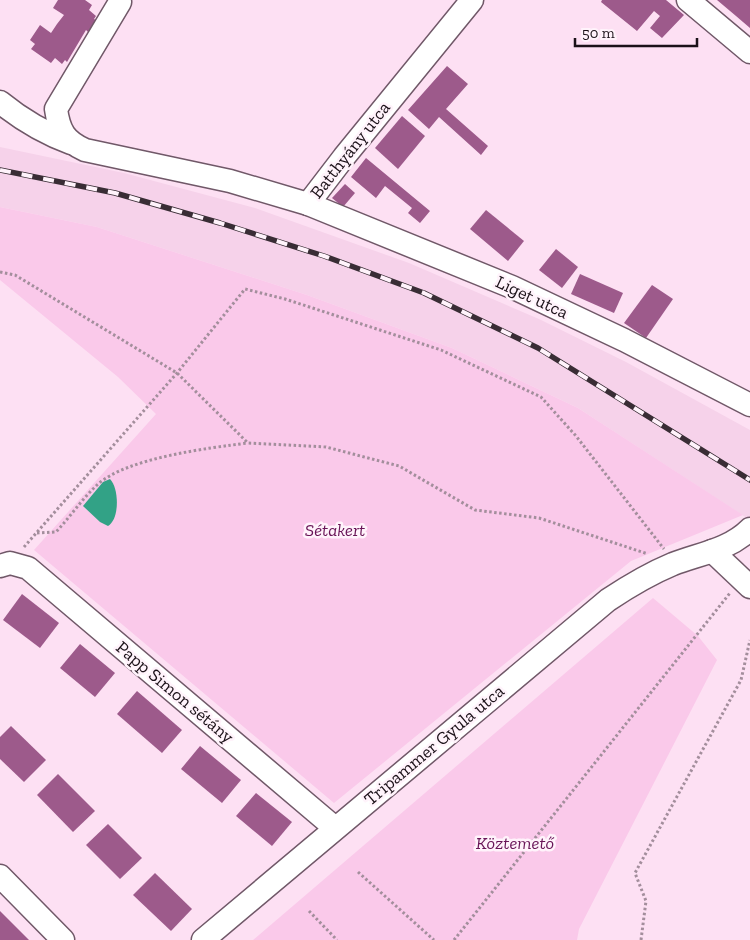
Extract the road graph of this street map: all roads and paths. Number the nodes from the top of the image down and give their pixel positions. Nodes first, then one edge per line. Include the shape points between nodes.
1 (472, 0) edge
2 (688, 0) edge
3 (120, 2) dead end
4 (750, 52) edge
5 (0, 102) edge
6 (71, 143) junction
7 (308, 204) junction
8 (0, 272) edge
9 (177, 373) junction
10 (750, 405) edge
11 (248, 443) junction
12 (747, 532) edge
13 (37, 533) junction
14 (712, 551) junction
15 (675, 563) junction
16 (5, 564) edge
17 (745, 583) edge
18 (750, 640) edge
19 (335, 828) junction
20 (358, 872) dead end
21 (0, 876) edge
22 (309, 911) dead end
23 (63, 940) edge
24 (202, 940) edge
25 (336, 940) edge
26 (434, 940) edge
27 (454, 940) edge
28 (640, 940) edge

1 - 7 street, Batthyány utca
2 - 4 street
3 - 6 street via 56,109 58,120
5 - 6 street, Batthyány utca via 22,120
6 - 7 street, Batthyány utca via 85,150 230,181
7 - 10 street, Liget utca via 512,288 624,340
8 - 9 path via 15,275
9 - 11 path
9 - 13 path
9 - 15 path via 245,289 441,350 541,397 576,436
11 - 13 path via 191,451 111,475 56,532
11 - 15 path via 326,447 399,466 476,510 539,518
12 - 14 street, Tripammer Gyula utca
13 - 16 path
14 - 15 street, Tripammer Gyula utca
14 - 17 street
15 - 19 street, Tripammer Gyula utca via 608,600
16 - 19 street, Papp Simon sétány via 28,568
17 - 27 path
18 - 28 path via 741,680 635,873 646,901
19 - 24 street, Tripammer Gyula utca
20 - 26 path
21 - 23 street
22 - 25 path

